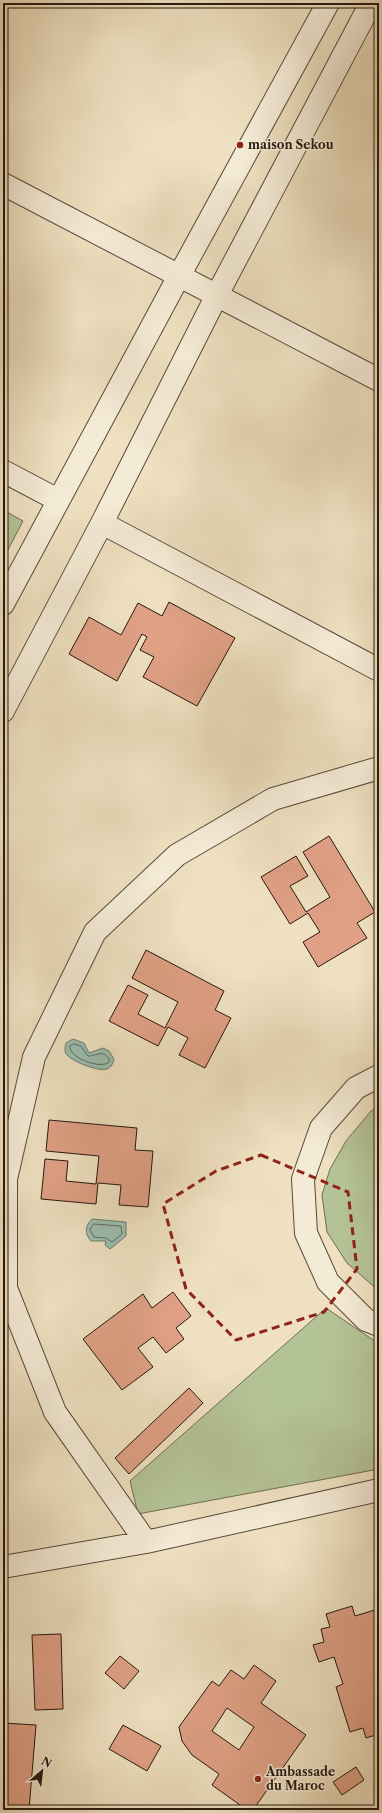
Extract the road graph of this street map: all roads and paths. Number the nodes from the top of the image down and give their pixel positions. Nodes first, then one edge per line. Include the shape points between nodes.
1 (328, 3) edge
2 (368, 8) edge
3 (3, 184) edge
4 (179, 276) junction
5 (217, 295) junction
6 (379, 380) edge
7 (3, 471) edge
8 (58, 500) junction
9 (102, 523) junction
10 (3, 604) edge
11 (379, 670) edge
12 (3, 711) edge
13 (379, 768) edge
14 (379, 1076) edge
15 (379, 1325) edge
16 (379, 1490) edge
17 (146, 1542) junction
18 (3, 1567) edge

1 - 4 street
2 - 5 street
3 - 4 street
4 - 5 street
4 - 8 street
5 - 6 street
5 - 9 street
7 - 8 street
8 - 10 street
9 - 11 street
9 - 12 street
13 - 17 street via 273,798 177,855 95,932 34,1057 6,1179 6,1288 56,1412
14 - 15 street via 356,1088 321,1128 303,1179 306,1233 328,1282 366,1320
16 - 17 street
17 - 18 street

